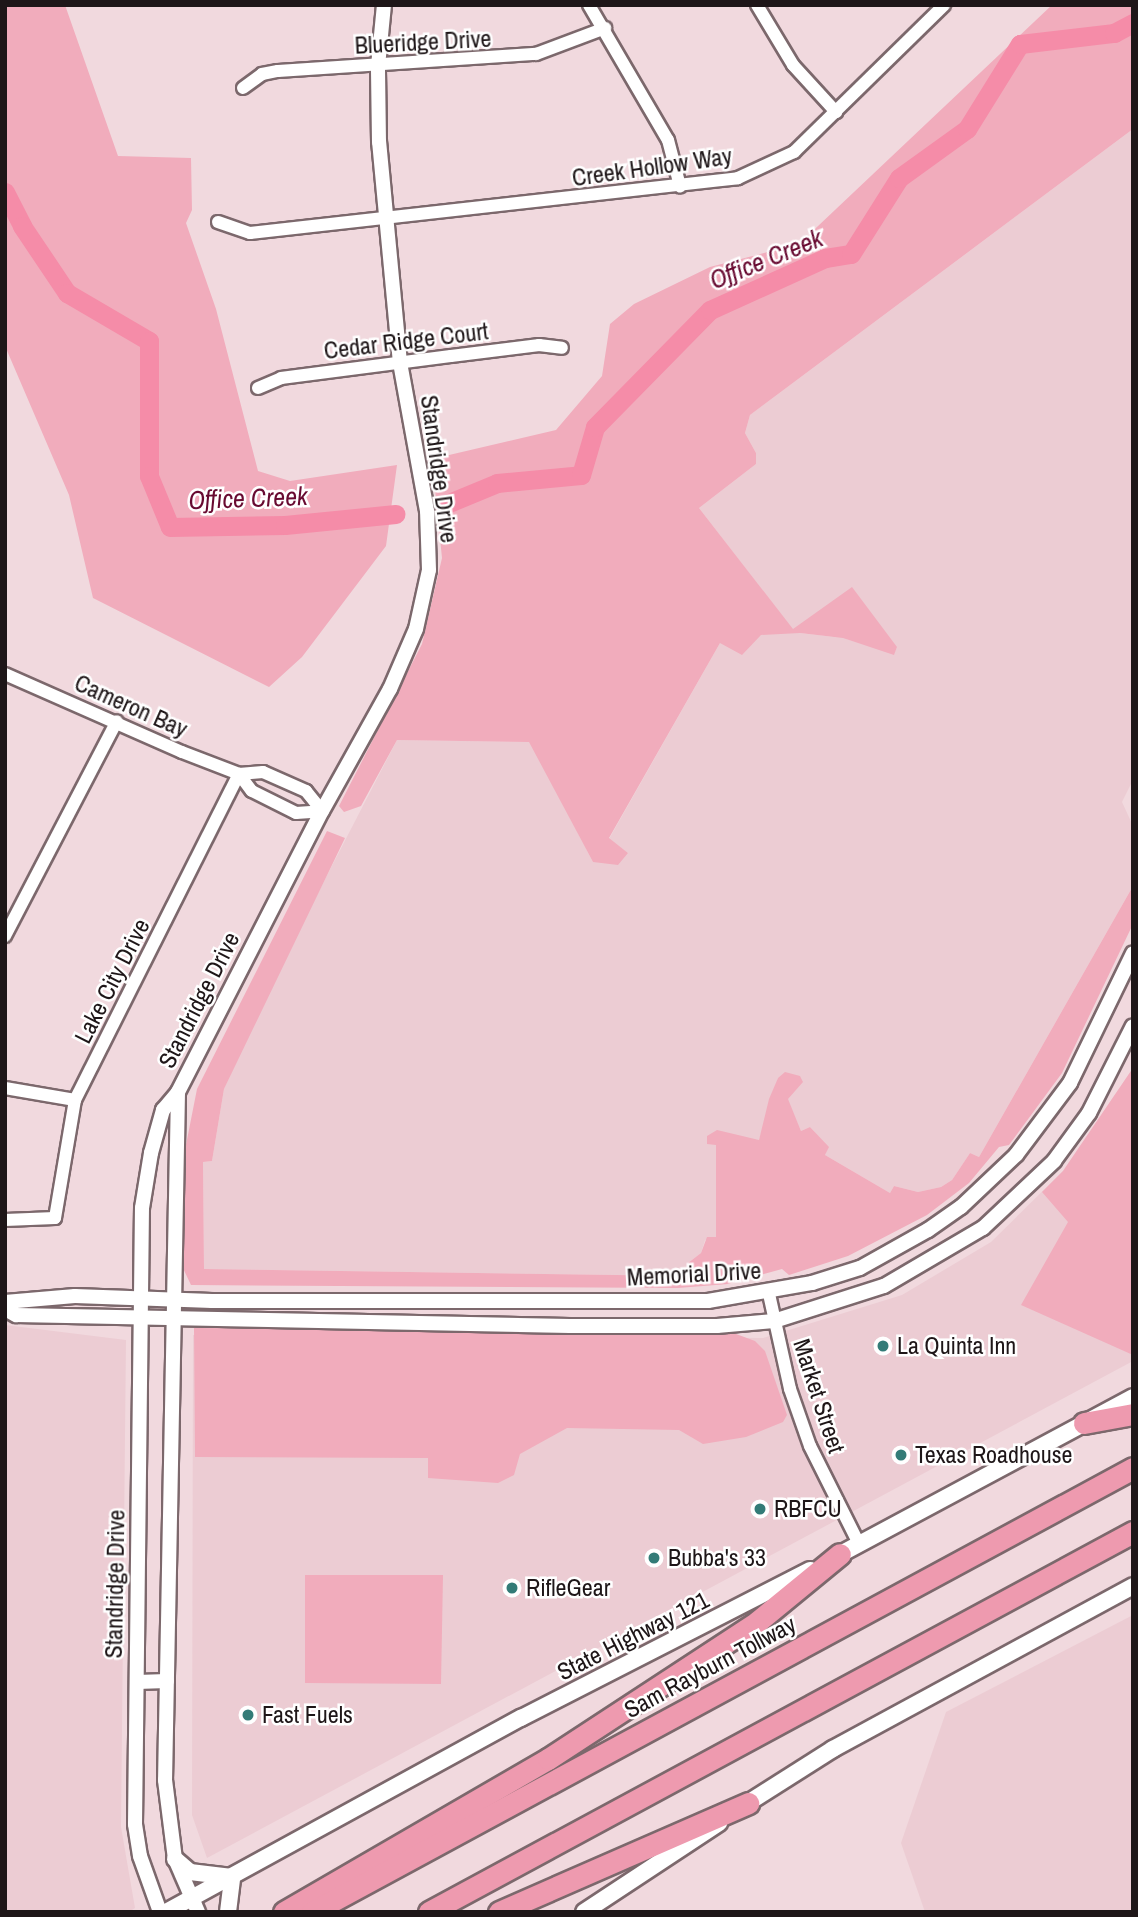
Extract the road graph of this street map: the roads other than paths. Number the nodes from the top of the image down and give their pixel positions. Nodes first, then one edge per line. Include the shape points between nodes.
1 (384, 5) edge
2 (589, 5) edge
3 (757, 5) edge
4 (944, 5) edge
5 (929, 10) edge
6 (605, 28) junction
7 (378, 65) junction
8 (243, 88) dead end
9 (836, 112) junction
10 (680, 186) junction
11 (386, 220) junction
12 (218, 222) dead end
13 (562, 348) dead end
14 (400, 363) junction
15 (257, 388) dead end
16 (5, 674) edge
17 (117, 721) junction
18 (239, 774) junction
19 (322, 811) junction
20 (5, 936) edge
21 (1133, 953) edge
22 (1133, 1026) edge
23 (5, 1088) edge
24 (178, 1092) junction
25 (75, 1100) junction
26 (5, 1220) edge
27 (769, 1294) junction
28 (141, 1298) junction
29 (174, 1300) junction
30 (5, 1302) edge
31 (5, 1309) edge
32 (140, 1318) junction
33 (174, 1320) junction
34 (774, 1321) junction
35 (1133, 1396) edge
36 (1133, 1414) edge
37 (1084, 1423) junction
38 (1133, 1468) edge
39 (1133, 1532) edge
40 (850, 1549) junction
41 (1133, 1587) edge
42 (167, 1681) junction
43 (137, 1682) junction
44 (748, 1802) junction
45 (175, 1859) junction
46 (232, 1877) junction
47 (195, 1905) edge
48 (163, 1912) edge
49 (228, 1912) edge
50 (284, 1912) edge
51 (312, 1912) edge
52 (429, 1912) edge
53 (499, 1912) edge
54 (584, 1912) edge

1 - 7 street, Standridge Drive
2 - 6 street
3 - 9 street via 793,65
4 - 5 street, Creek Hollow Way
5 - 9 street, Creek Hollow Way
6 - 7 street, Blueridge Drive via 536,54
6 - 10 street via 668,140
7 - 8 street, Blueridge Drive via 278,71 262,74
7 - 11 street, Standridge Drive
9 - 10 street, Creek Hollow Way via 794,152 774,164 738,178
10 - 11 street, Creek Hollow Way
11 - 12 street, Creek Hollow Way via 250,233
11 - 14 street, Standridge Drive
13 - 14 street, Cedar Ridge Court via 539,345
14 - 15 street, Cedar Ridge Court via 281,378
14 - 19 street, Standridge Drive via 427,511 426,590 390,689
16 - 17 street, Cameron Bay
17 - 18 street, Cameron Bay
17 - 20 street
18 - 19 street, Cameron Bay via 252,791 296,813
18 - 19 street, Cameron Bay via 263,772 306,791
18 - 25 street, Lake City Drive
19 - 24 street, Standridge Drive
21 - 27 street, Memorial Drive via 1070,1083 1041,1126 989,1182 928,1230 860,1268
22 - 34 street, Memorial Drive via 1088,1113 1054,1161 983,1228 884,1286
23 - 25 street
24 - 28 street, Standridge Drive via 163,1110 151,1153 142,1208
24 - 29 street, Standridge Drive
25 - 26 street, Lake City Drive via 55,1218
27 - 29 street, Memorial Drive via 708,1301
27 - 34 street, Market Street
28 - 29 street, Memorial Drive
28 - 30 street, Memorial Drive via 75,1296
28 - 32 street, Standridge Drive
29 - 33 street, Standridge Drive
31 - 32 street, Memorial Drive via 16,1315
32 - 33 street, Memorial Drive
32 - 43 street, Standridge Drive
33 - 34 street, Memorial Drive via 570,1326 718,1326
33 - 42 street, Standridge Drive
34 - 40 street, Market Street via 810,1446
35 - 37 main road, State Highway 121
36 - 37 highway
37 - 40 main road, State Highway 121
38 - 51 highway, Sam Rayburn Tollway
39 - 52 highway
40 - 46 main road, State Highway 121 via 521,1718
40 - 50 highway via 757,1622 548,1759
41 - 44 main road via 833,1749
42 - 43 street
42 - 45 street, Standridge Drive via 166,1822
43 - 48 street, Standridge Drive via 135,1824 140,1856
44 - 53 highway
44 - 54 main road
45 - 46 main road via 190,1872
45 - 47 street, Standridge Drive
46 - 47 main road, State Highway 121
46 - 49 main road
47 - 48 main road, State Highway 121

